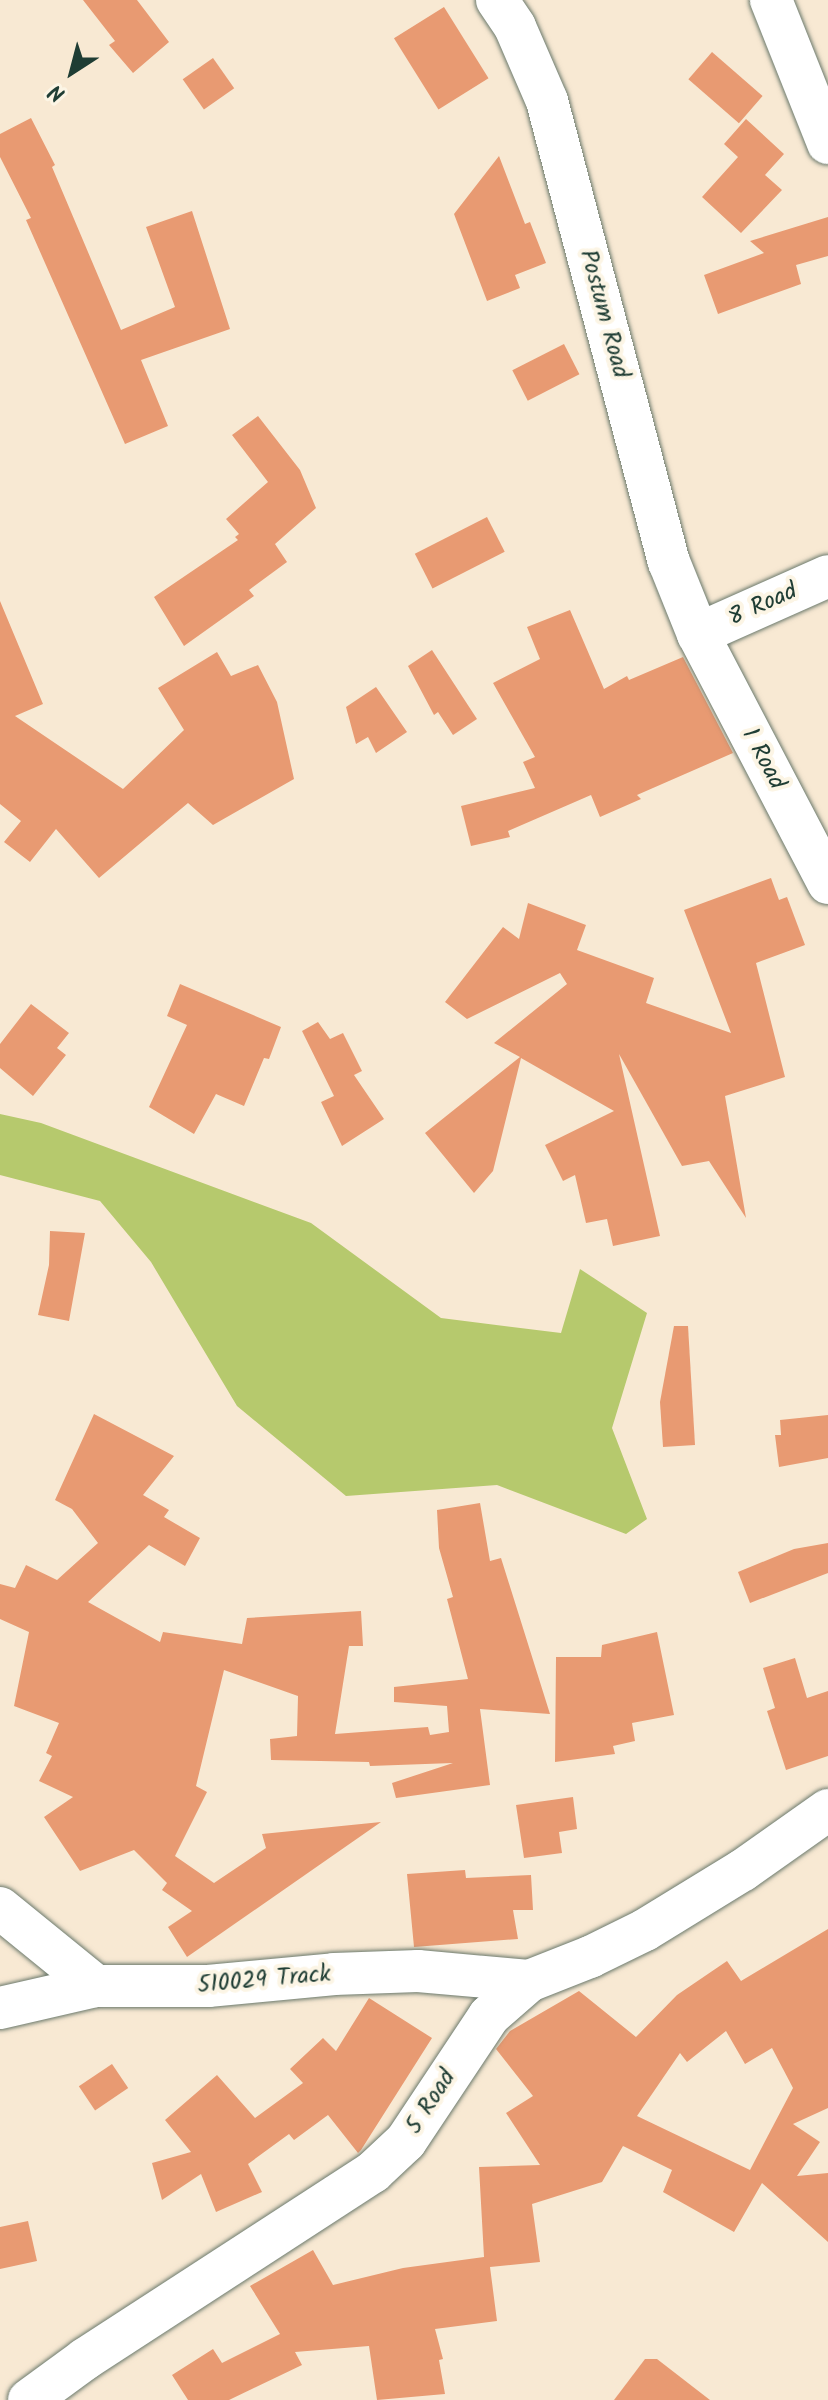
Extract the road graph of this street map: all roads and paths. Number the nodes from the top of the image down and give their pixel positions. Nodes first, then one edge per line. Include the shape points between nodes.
1 (497, 0) edge
2 (771, 0) edge
3 (828, 143) edge
4 (828, 576) edge
5 (698, 634) junction
6 (828, 883) edge
7 (828, 1810) edge
8 (0, 1908) edge
9 (529, 1981) junction
10 (96, 1986) junction
11 (0, 2008) edge
12 (29, 2400) edge

1 - 5 street, Postum Road via 515,27 547,101 669,562
2 - 3 street
4 - 5 street, 8 Road
5 - 6 street, 1 Road
7 - 9 street, 5 Road via 645,1930
8 - 10 street
9 - 10 street, 510029 Track via 418,1971 208,1986
9 - 12 street, 5 Road via 489,2016 406,2141 373,2172
10 - 11 street, 510029 Track

